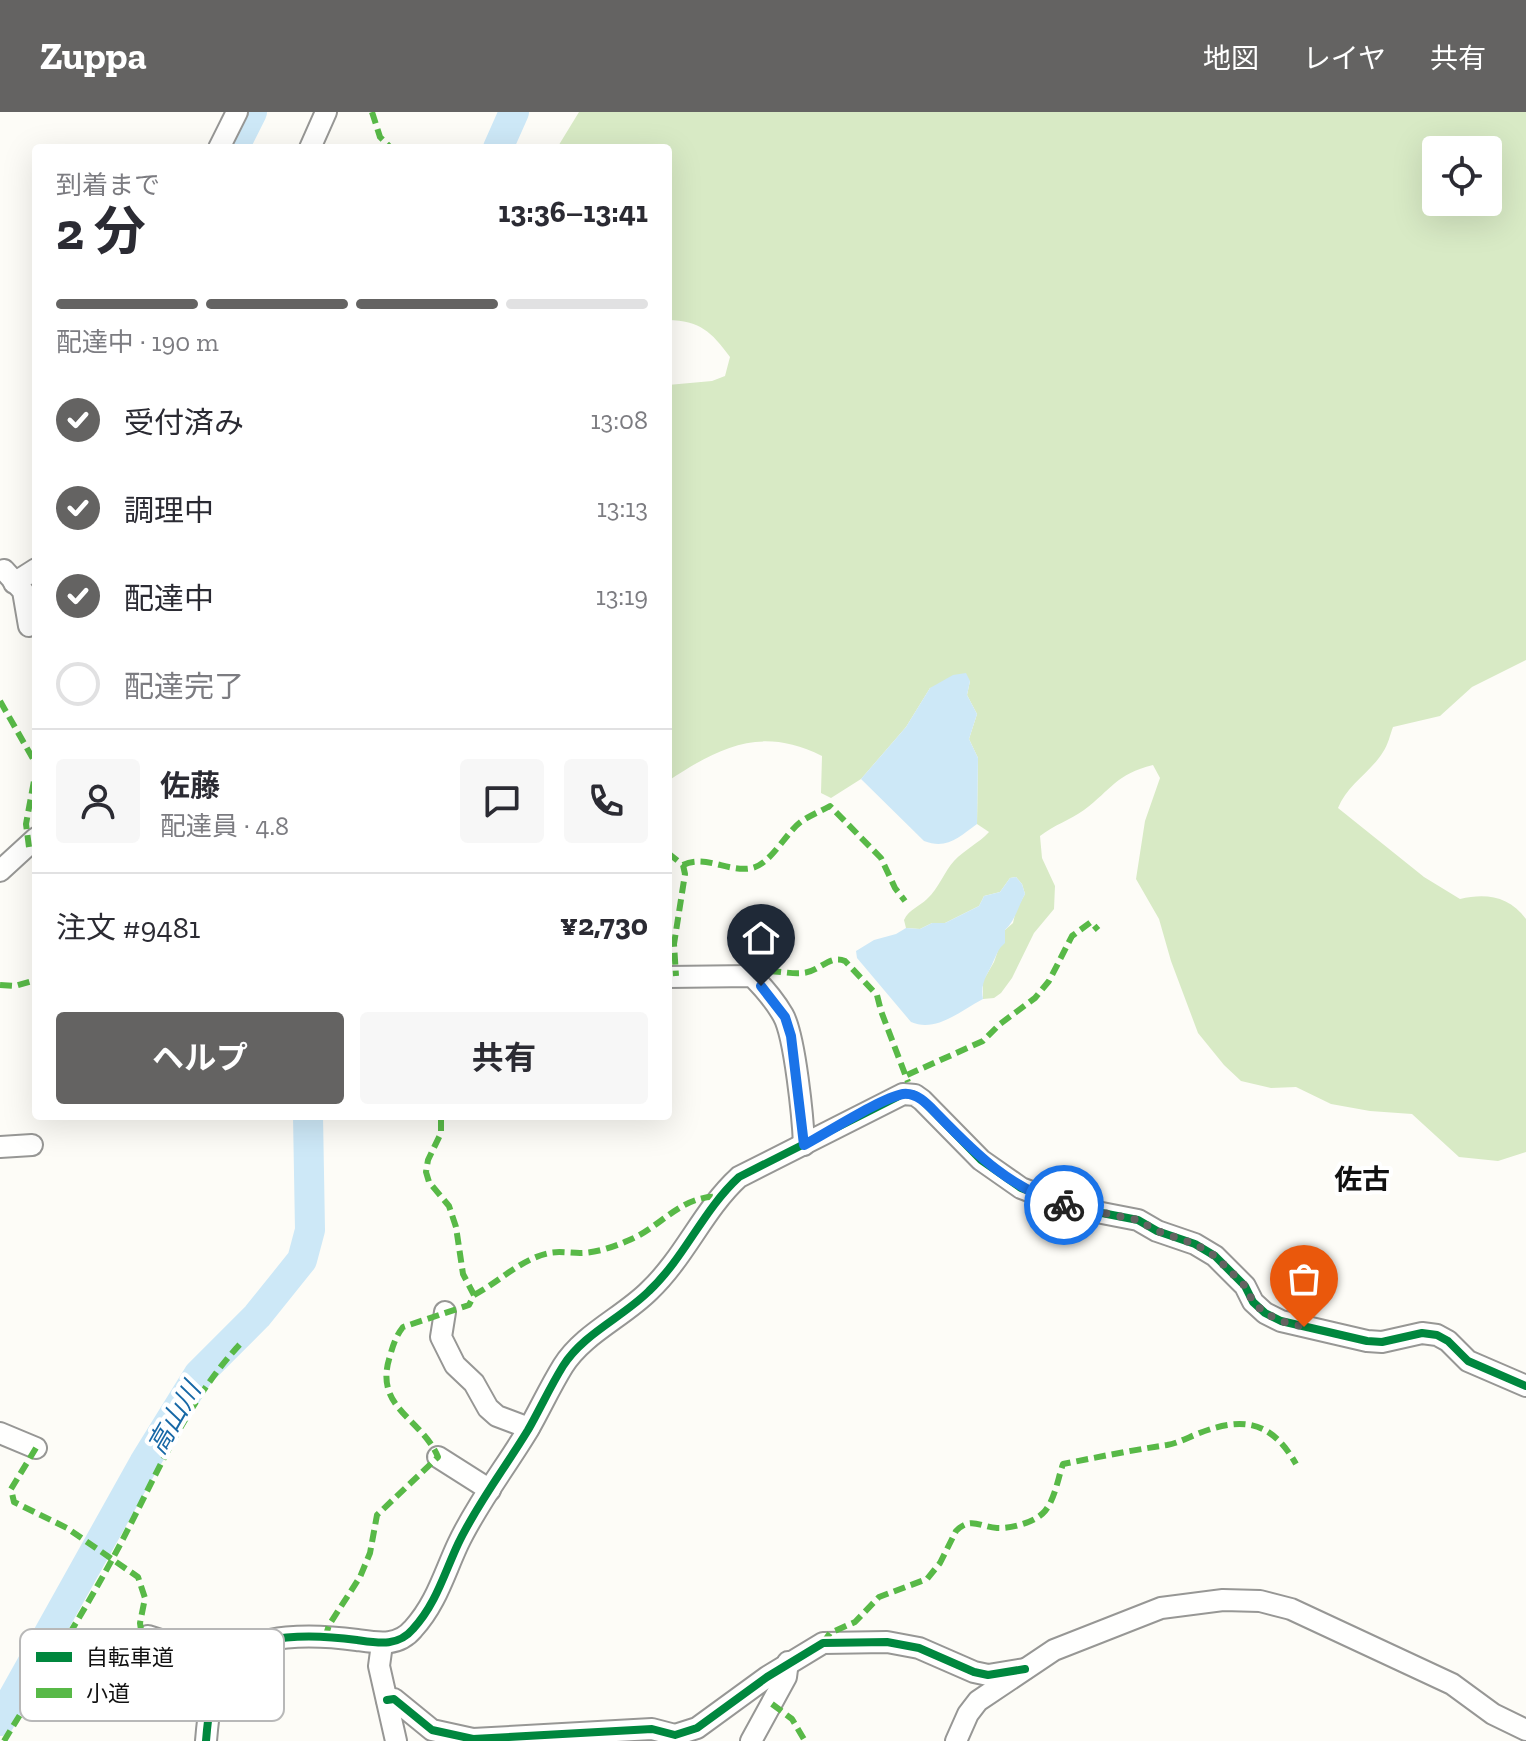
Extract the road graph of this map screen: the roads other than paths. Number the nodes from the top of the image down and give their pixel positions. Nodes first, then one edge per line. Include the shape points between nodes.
1 (237, 112) edge
2 (326, 112) edge
3 (221, 144) edge
4 (312, 144) edge
5 (32, 570) edge
6 (29, 626) dead end
7 (32, 842) edge
8 (0, 871) edge
9 (672, 977) edge
10 (32, 1145) dead end
11 (804, 1145) junction
12 (0, 1147) edge
13 (445, 1312) dead end
14 (1526, 1386) edge
15 (529, 1428) junction
16 (0, 1433) edge
17 (36, 1448) dead end
18 (438, 1457) dead end
19 (490, 1490) junction
20 (284, 1638) edge
21 (382, 1644) junction
22 (788, 1662) junction
23 (1025, 1669) junction
24 (387, 1700) junction
25 (209, 1721) edge
26 (1526, 1730) edge
27 (206, 1741) edge
28 (396, 1741) edge
29 (751, 1741) edge
30 (956, 1741) edge

1 - 3 street
2 - 4 street
5 - 6 street via 9,577 23,591
7 - 8 street
9 - 11 street via 752,976 761,986 785,1017 791,1036
10 - 12 street
11 - 14 street via 889,1099 915,1095 981,1160 1021,1188 1071,1207 1138,1220 1195,1244 1215,1256 1265,1313 1281,1321 1367,1341 1437,1335 1468,1361
11 - 15 street via 729,1187 650,1291 565,1362
13 - 15 street via 441,1337 455,1365 497,1416
15 - 19 street
16 - 17 street
18 - 19 street
19 - 21 street via 458,1543 431,1608 410,1633
20 - 21 street
21 - 24 street via 379,1666
22 - 23 street via 823,1643 874,1641 919,1648 988,1675
22 - 24 street via 697,1728 675,1735 652,1729 473,1739 432,1730 394,1699
22 - 29 street via 786,1677
23 - 26 street via 1054,1650 1161,1608 1260,1601 1291,1609 1452,1684
23 - 30 street via 978,1701
24 - 28 street
25 - 27 street

